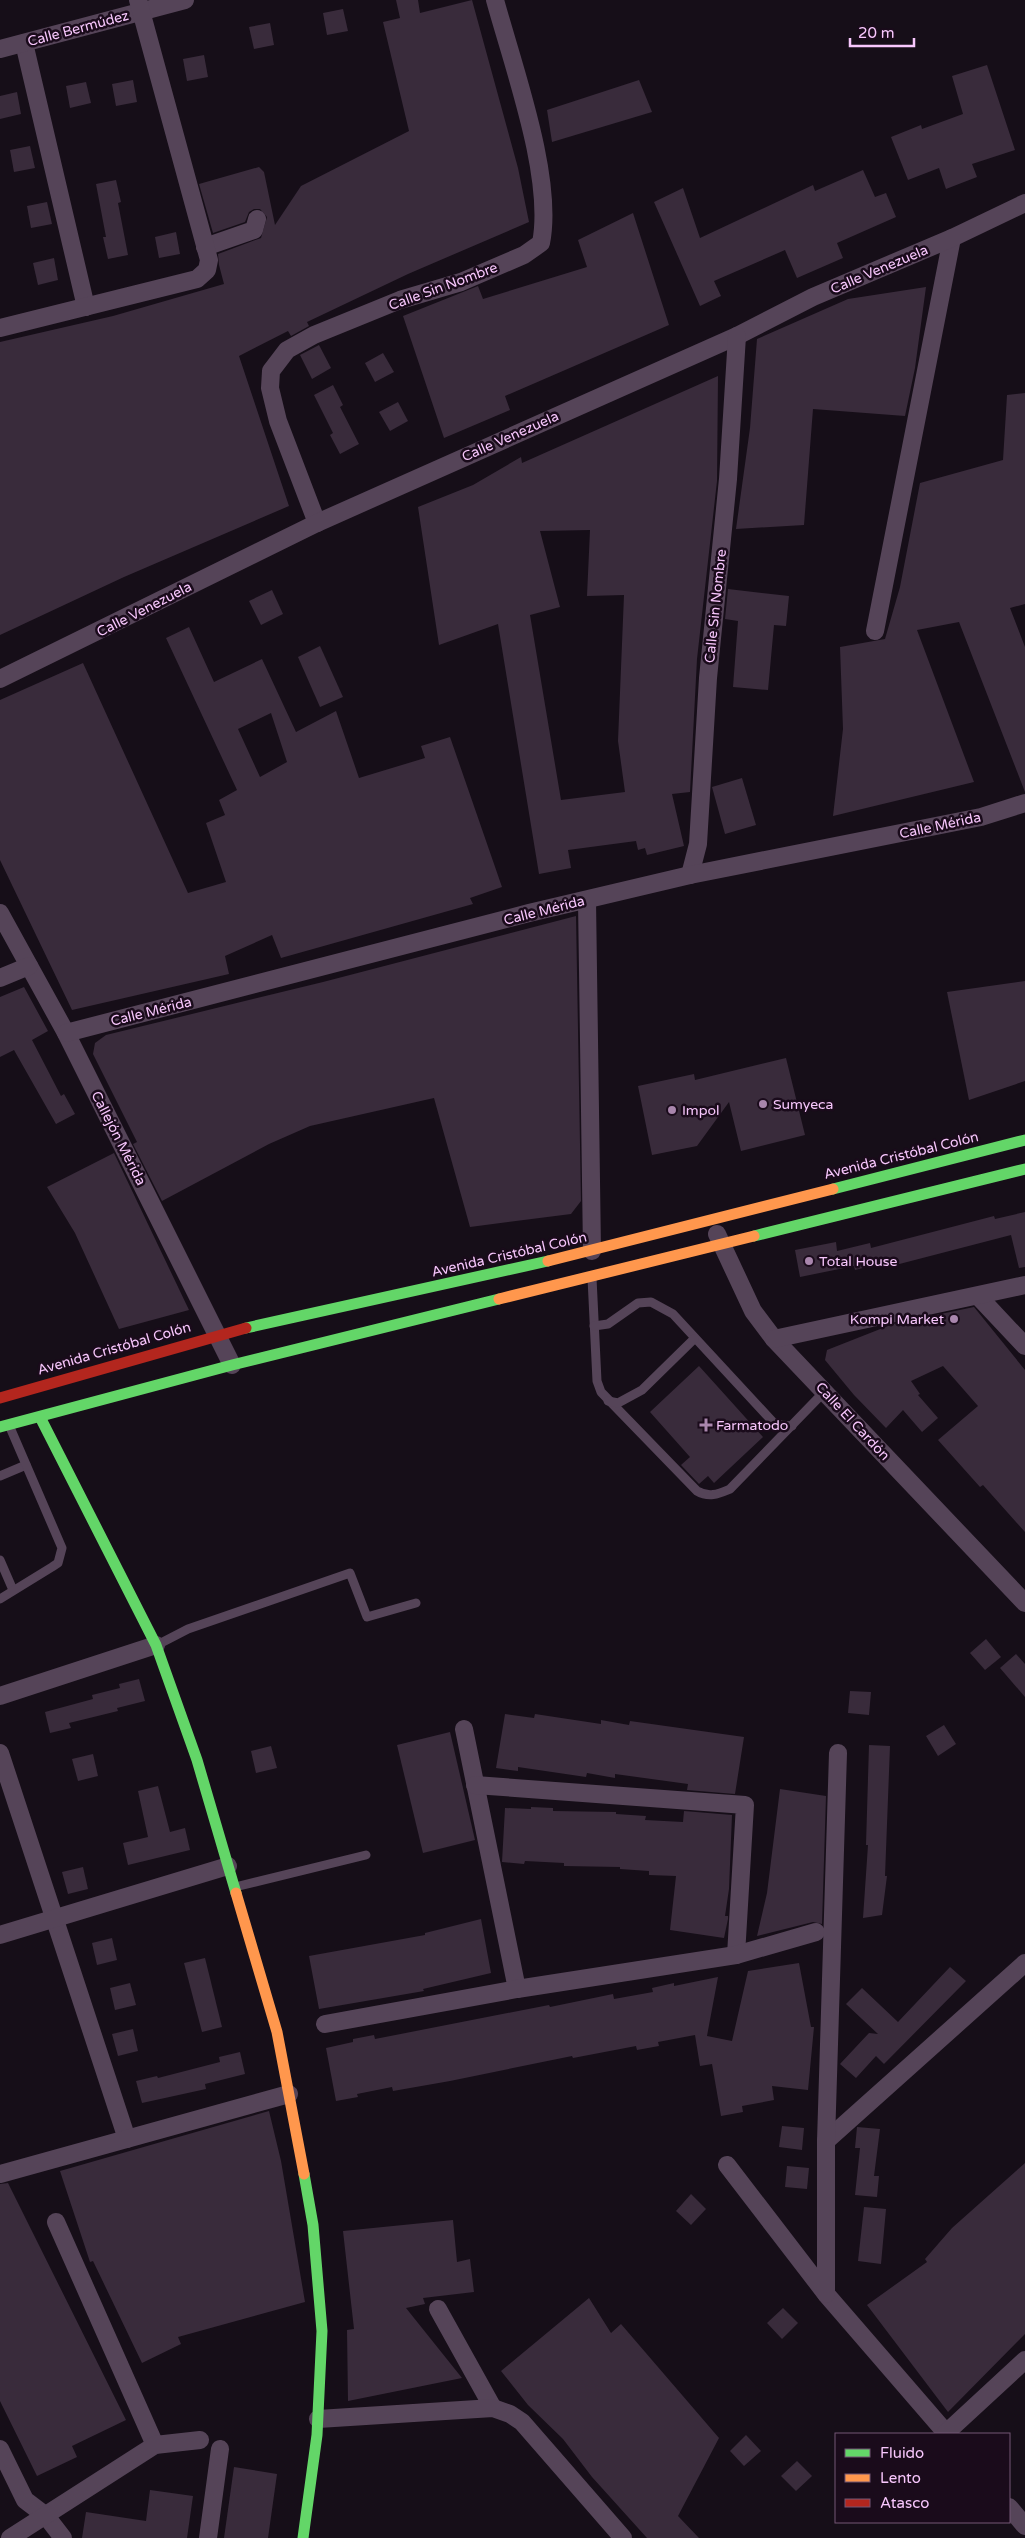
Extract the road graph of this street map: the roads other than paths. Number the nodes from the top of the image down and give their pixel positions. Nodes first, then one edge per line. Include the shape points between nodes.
1 (185, 0) edge
2 (495, 0) edge
3 (140, 6) edge
4 (24, 43) junction
5 (0, 50) edge
6 (1025, 203) edge
7 (257, 219) dead end
8 (952, 238) junction
9 (205, 247) junction
10 (86, 307) junction
11 (0, 328) edge
12 (737, 336) junction
13 (317, 523) junction
14 (875, 631) dead end
15 (0, 679) edge
16 (1025, 803) edge
17 (690, 875) junction
18 (587, 900) junction
19 (0, 913) edge
20 (29, 966) junction
21 (0, 978) edge
22 (66, 1033) junction
23 (1025, 1140) edge
24 (1025, 1169) edge
25 (713, 1219) junction
26 (720, 1245) junction
27 (592, 1251) junction
28 (592, 1278) junction
29 (1025, 1285) edge
30 (978, 1296) junction
31 (594, 1326) junction
32 (218, 1334) junction
33 (694, 1339) junction
34 (774, 1339) junction
35 (1025, 1346) edge
36 (232, 1365) junction
37 (825, 1391) junction
38 (0, 1398) edge
39 (608, 1401) junction
40 (40, 1417) junction
41 (4, 1426) edge
42 (792, 1426) junction
43 (26, 1465) junction
44 (0, 1476) edge
45 (0, 1560) edge
46 (14, 1590) junction
47 (0, 1599) edge
48 (1025, 1603) edge
49 (416, 1604) dead end
50 (156, 1646) junction
51 (0, 1696) edge
52 (464, 1729) dead end
53 (0, 1753) edge
54 (838, 1753) dead end
55 (475, 1785) junction
56 (366, 1855) dead end
57 (228, 1866) junction
58 (235, 1887) junction
59 (53, 1919) junction
60 (816, 1932) dead end
61 (0, 1935) edge
62 (736, 1955) junction
63 (1025, 1963) edge
64 (517, 1989) junction
65 (325, 2024) dead end
66 (289, 2094) junction
67 (127, 2139) junction
68 (826, 2141) junction
69 (727, 2166) dead end
70 (0, 2174) edge
71 (56, 2222) dead end
72 (826, 2294) junction
73 (438, 2309) dead end
74 (1025, 2360) edge
75 (493, 2408) junction
76 (318, 2419) junction
77 (945, 2433) edge
78 (947, 2433) edge
79 (200, 2440) dead end
80 (155, 2445) junction
81 (220, 2448) dead end
82 (0, 2449) edge
83 (1010, 2508) edge
84 (46, 2516) junction
85 (1025, 2526) edge
86 (10, 2538) edge
87 (63, 2538) edge
88 (208, 2538) edge
89 (303, 2538) edge
90 (624, 2538) edge

1 - 3 street, Calle Bermúdez
2 - 13 street, Calle Sin Nombre via 541,181 544,230 541,243 524,255 461,282 400,300 314,335 287,350 271,371 270,388 278,421
3 - 4 street, Calle Bermúdez
3 - 9 street
4 - 5 street, Calle Bermúdez
4 - 10 street
6 - 8 street, Calle Venezuela
7 - 9 street via 254,230
8 - 12 street, Calle Venezuela via 813,297
8 - 14 street
9 - 10 street via 209,260 207,270 197,279
10 - 11 street
12 - 13 street, Calle Venezuela
12 - 17 street, Calle Sin Nombre via 698,834
13 - 15 street, Calle Venezuela
16 - 17 street, Calle Mérida via 981,817
17 - 18 street, Calle Mérida
18 - 22 street, Calle Mérida
18 - 27 street
19 - 20 street, Callejón Mérida
20 - 21 street
20 - 22 street, Callejón Mérida
22 - 32 street, Callejón Mérida
23 - 25 street, Avenida Cristóbal Colón
24 - 26 street
25 - 26 street, Calle El Cardón
25 - 27 street, Avenida Cristóbal Colón
26 - 28 street
26 - 34 street, Calle El Cardón via 753,1311
27 - 32 street, Avenida Cristóbal Colón
28 - 31 lane
28 - 36 street
29 - 30 street
30 - 34 street
30 - 35 street
31 - 33 lane via 608,1324 638,1303 651,1302 673,1314
31 - 39 lane via 597,1381
32 - 36 street, Callejón Mérida
32 - 38 street, Avenida Cristóbal Colón
33 - 39 lane via 642,1390 618,1403
33 - 42 lane via 773,1422
34 - 37 street, Calle El Cardón
36 - 40 street
37 - 42 lane
37 - 48 street, Calle El Cardón
39 - 42 lane via 704,1495 730,1489
40 - 41 street
40 - 50 street
41 - 43 lane
43 - 44 lane
43 - 46 lane via 62,1548 58,1563
45 - 46 lane
46 - 47 lane
49 - 50 lane via 367,1617 350,1573 188,1630
50 - 51 street
50 - 57 street via 197,1760
52 - 55 street
53 - 59 street
54 - 68 street
55 - 62 street via 745,1805
55 - 64 street
56 - 58 lane
57 - 58 street
57 - 59 street
58 - 66 street via 277,2032
59 - 61 street
59 - 67 street
60 - 62 street
62 - 64 street
63 - 68 street
64 - 65 street
66 - 67 street
66 - 76 street via 314,2225 322,2331
67 - 70 street
68 - 72 street
69 - 72 street
71 - 80 street
72 - 77 street
73 - 75 street
74 - 78 street
75 - 76 street
75 - 90 street via 522,2422
76 - 89 street
79 - 80 street
80 - 84 street
81 - 88 street
82 - 84 street via 25,2500
83 - 85 street
84 - 86 street
84 - 87 street

